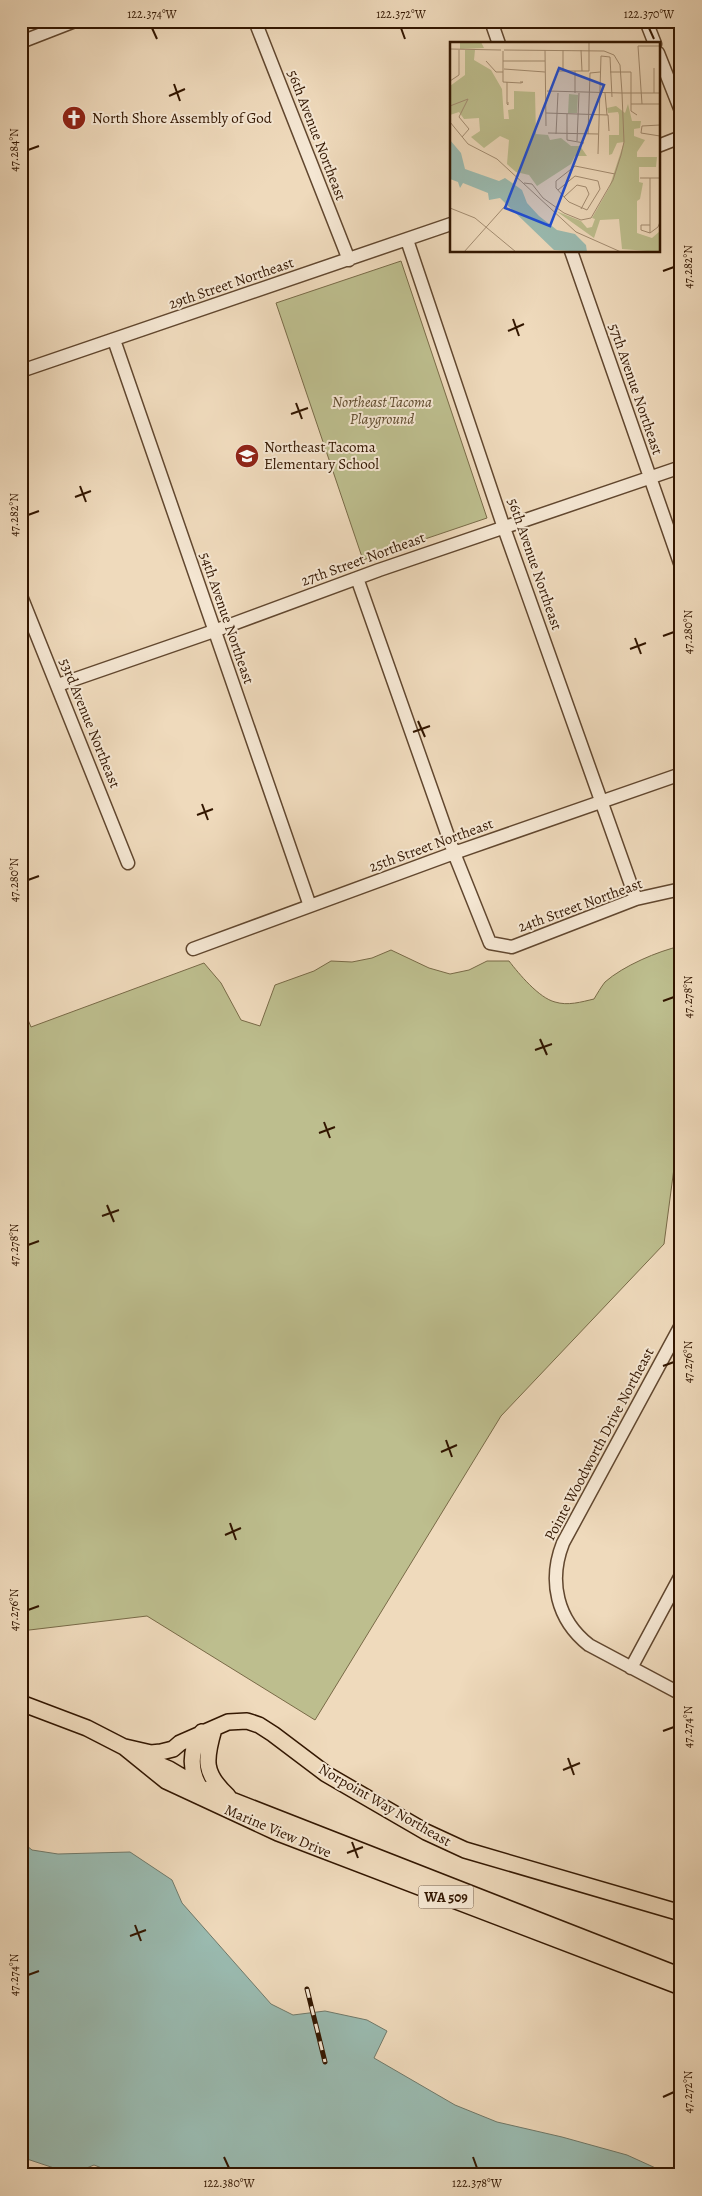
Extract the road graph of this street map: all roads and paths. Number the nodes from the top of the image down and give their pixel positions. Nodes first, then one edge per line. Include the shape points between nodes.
1 (75, 21) edge
2 (256, 21) edge
3 (491, 21) edge
4 (646, 21) edge
5 (21, 42) edge
6 (498, 42) edge
7 (654, 42) edge
8 (660, 57) edge
9 (681, 111) edge
10 (681, 137) edge
11 (660, 145) edge
12 (450, 224) edge
13 (407, 240) junction
14 (571, 252) edge
15 (349, 260) junction
16 (114, 340) junction
17 (21, 371) edge
18 (681, 467) edge
19 (650, 478) junction
20 (504, 528) junction
21 (681, 566) edge
22 (357, 578) junction
23 (21, 596) edge
24 (214, 631) junction
25 (58, 685) junction
26 (681, 774) edge
27 (601, 801) junction
28 (454, 853) junction
29 (128, 863) dead end
30 (681, 889) edge
31 (636, 899) junction
32 (310, 906) junction
33 (192, 949) dead end
34 (681, 1325) edge
35 (681, 1575) edge
36 (631, 1668) junction
37 (681, 1694) edge
38 (21, 1702) edge
39 (209, 1734) junction
40 (129, 1752) junction
41 (192, 1760) junction
42 (169, 1769) junction
43 (200, 1788) junction
44 (232, 1801) junction
45 (212, 1803) junction
46 (681, 1913) edge
47 (681, 1976) edge
48 (681, 1987) edge

1 - 5 street
2 - 15 street, 56th Avenue Northeast
3 - 6 street
4 - 7 street
8 - 9 street
10 - 11 street
12 - 13 street, 29th Street Northeast
13 - 15 street, 29th Street Northeast
13 - 20 street, 56th Avenue Northeast
14 - 19 street, 57th Avenue Northeast
15 - 16 street, 29th Street Northeast
16 - 17 street, 29th Street Northeast
16 - 24 street, 54th Avenue Northeast
18 - 19 street, 27th Street Northeast
19 - 20 street, 27th Street Northeast
19 - 21 street, 57th Avenue Northeast
20 - 22 street, 27th Street Northeast
20 - 27 street, 56th Avenue Northeast
22 - 24 street, 27th Street Northeast
22 - 28 street
23 - 25 street, 53rd Avenue Northeast
24 - 25 street, 27th Street Northeast
24 - 32 street, 54th Avenue Northeast
25 - 29 street, 53rd Avenue Northeast
26 - 27 street, 25th Street Northeast
27 - 28 street, 25th Street Northeast
27 - 31 street, 56th Avenue Northeast
28 - 31 street, 24th Street Northeast via 490,944 512,947
28 - 32 street, 25th Street Northeast
30 - 31 street, 24th Street Northeast
32 - 33 street, 25th Street Northeast
34 - 36 street, Pointe Woodworth Drive Northeast via 563,1543 556,1566 556,1592 570,1627 589,1646
35 - 36 street
36 - 37 street, Pointe Woodworth Drive Northeast
38 - 40 main road, Marine View Drive / WA 509 via 87,1728
39 - 40 main road, Norpoint Way Northeast via 161,1752
39 - 41 main road
39 - 44 main road via 211,1778
39 - 46 main road, Norpoint Way Northeast via 237,1721 259,1725 326,1774 426,1832 466,1850
40 - 42 main road, Marine View Drive / WA 509
40 - 45 main road, Marine View Drive / WA 509 via 166,1781
41 - 42 main road
41 - 43 main road
42 - 43 main road, Marine View Drive / WA 509
43 - 44 main road, Marine View Drive / WA 509
43 - 45 main road
44 - 47 main road, Marine View Drive / WA 509
45 - 48 main road, Marine View Drive / WA 509 via 278,1833

